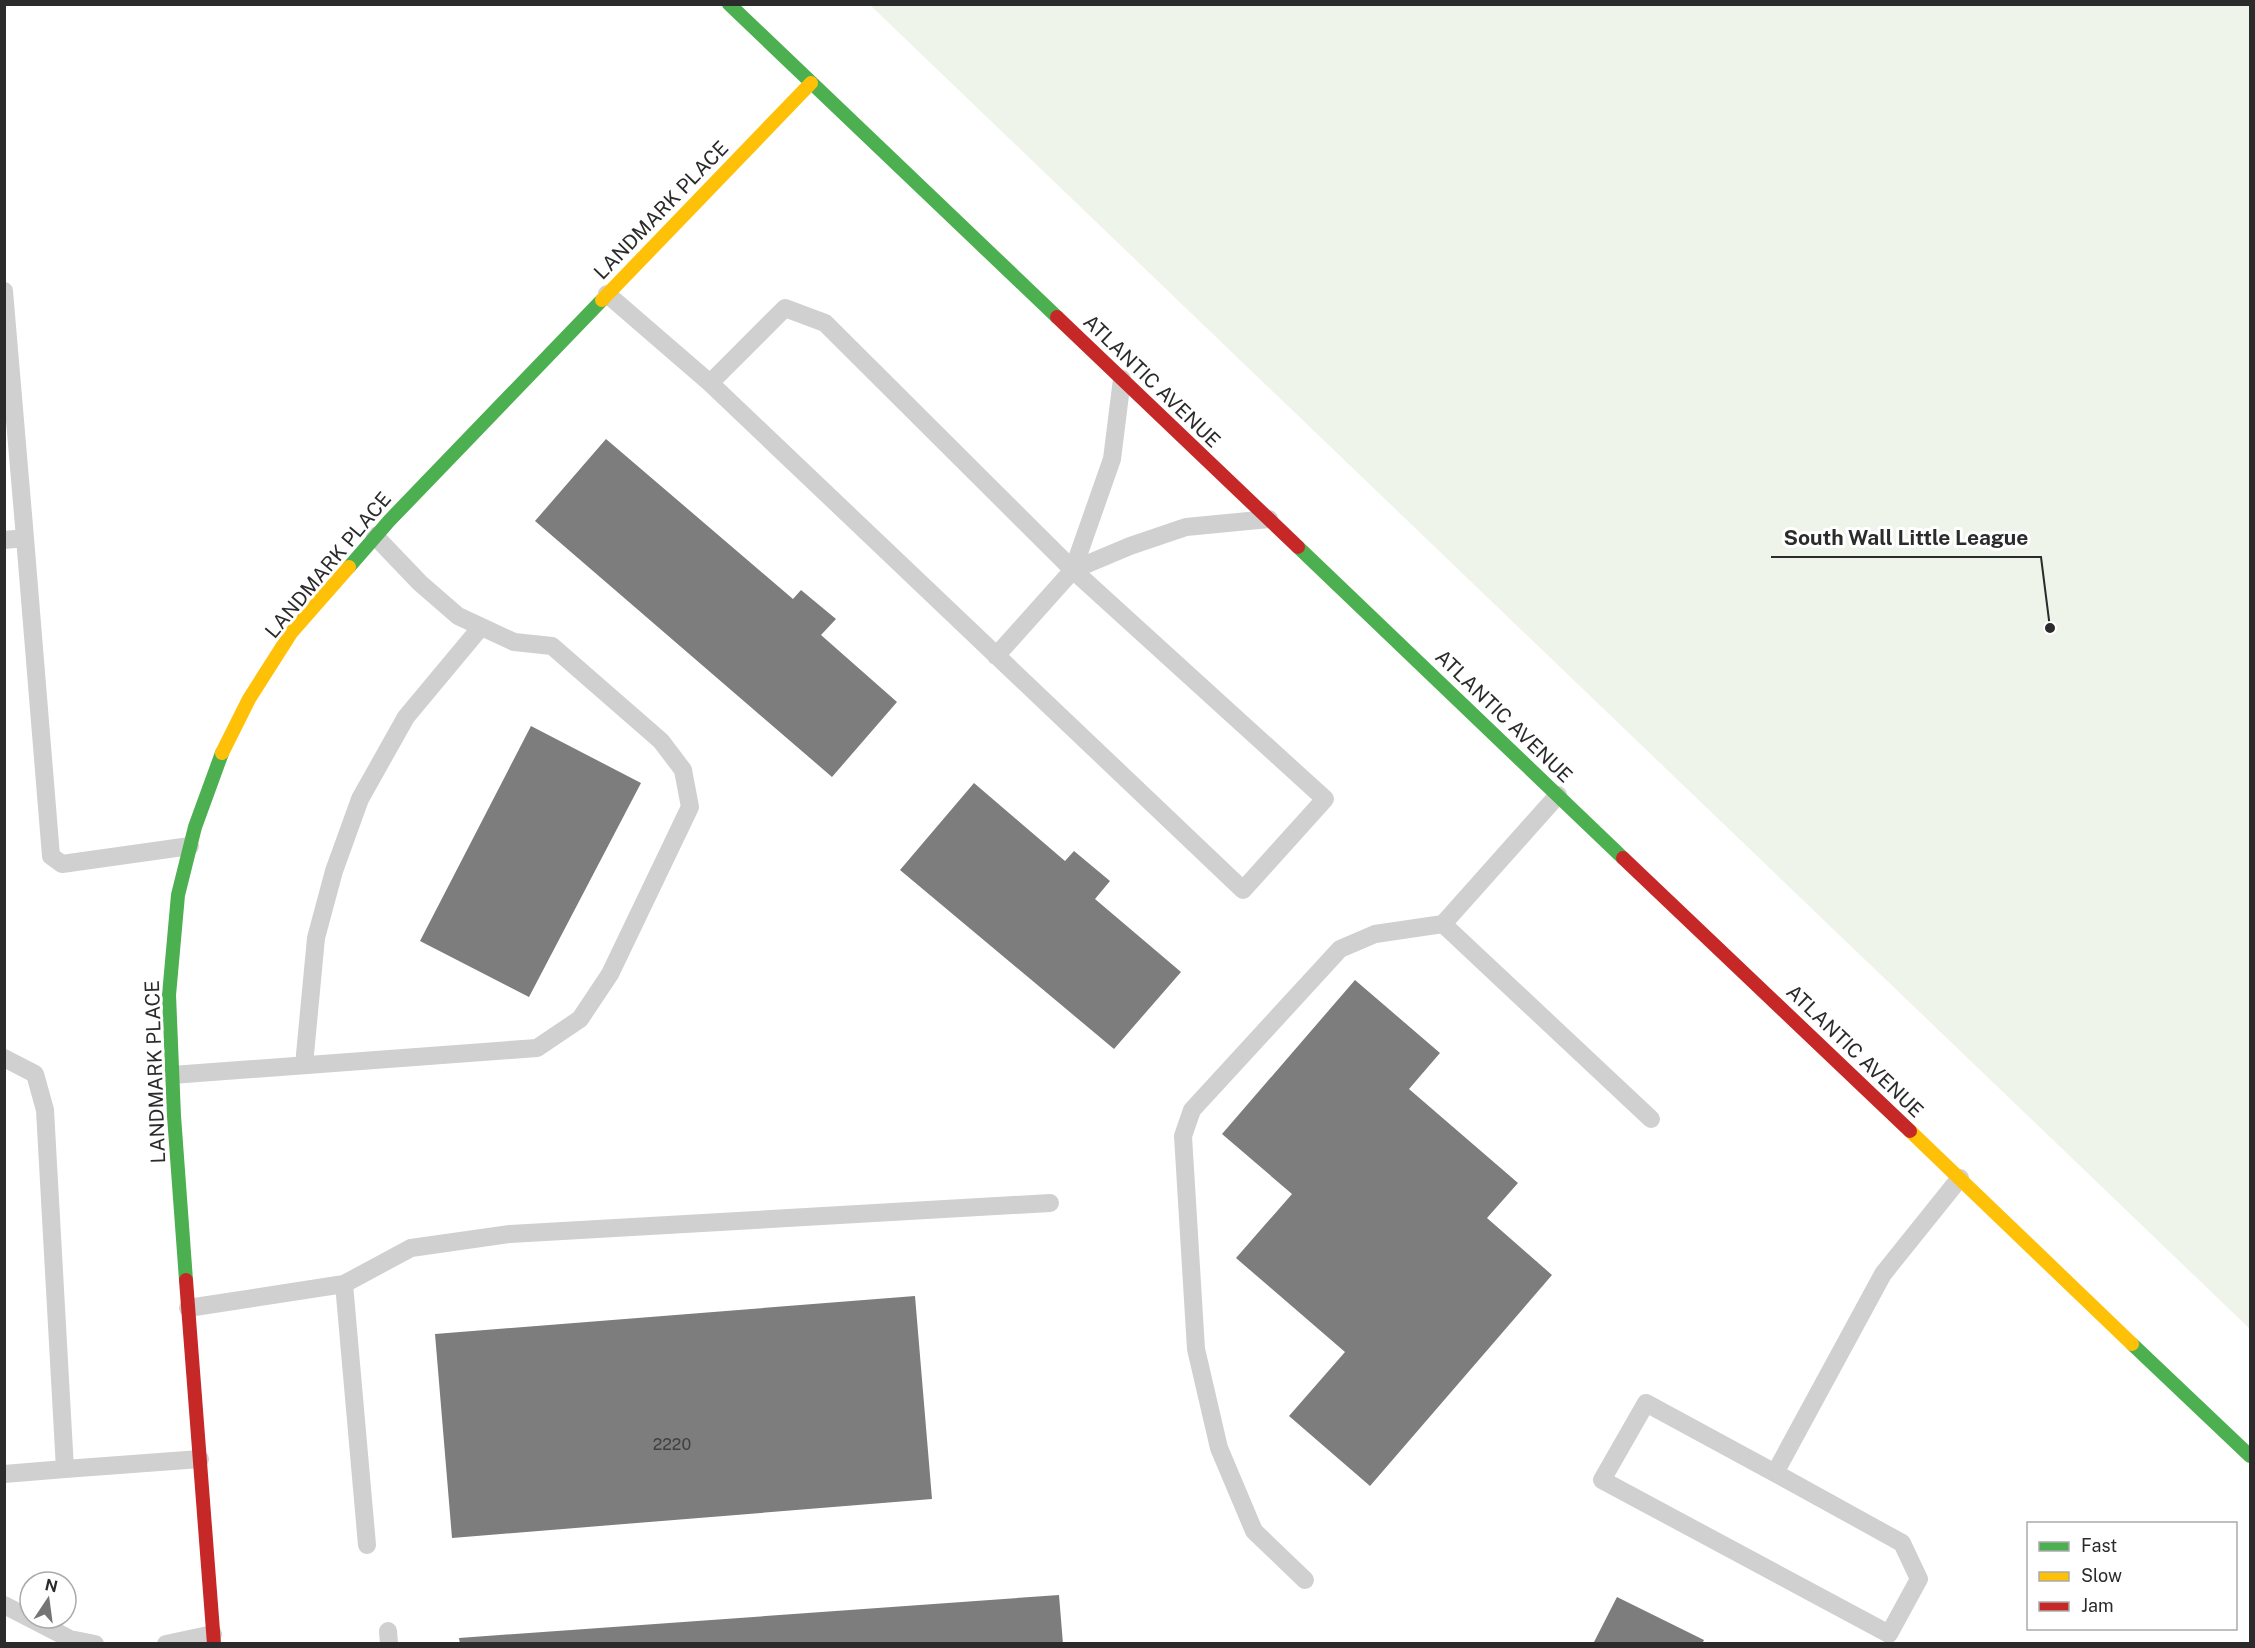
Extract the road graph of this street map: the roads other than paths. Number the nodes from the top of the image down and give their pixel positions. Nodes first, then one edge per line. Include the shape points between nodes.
1 (729, 4) edge
2 (811, 83) junction
3 (4, 291) edge
4 (607, 294) junction
5 (1122, 379) junction
6 (710, 383) junction
7 (9, 398) edge
8 (1269, 519) junction
9 (375, 536) junction
10 (25, 538) junction
11 (4, 540) edge
12 (1073, 570) junction
13 (481, 627) junction
14 (996, 656) junction
15 (1558, 795) junction
16 (190, 846) junction
17 (1443, 924) junction
18 (4, 1058) edge
19 (304, 1065) junction
20 (172, 1075) junction
21 (1651, 1119) dead end
22 (1960, 1178) junction
23 (1050, 1203) dead end
24 (344, 1284) junction
25 (188, 1308) junction
26 (2250, 1456) edge
27 (200, 1459) junction
28 (65, 1469) junction
29 (1775, 1473) junction
30 (4, 1474) edge
31 (367, 1545) dead end
32 (1305, 1580) dead end
33 (5, 1606) edge
34 (213, 1639) edge
35 (87, 1643) edge
36 (166, 1644) edge

1 - 2 main road, ATLANTIC AVENUE
2 - 4 main road, LANDMARK PLACE
2 - 5 main road, ATLANTIC AVENUE
3 - 7 lane
4 - 6 lane
4 - 9 main road, LANDMARK PLACE
5 - 8 main road, ATLANTIC AVENUE
5 - 12 lane via 1112,459
6 - 12 lane via 785,308 825,323
6 - 14 lane
7 - 10 lane
8 - 12 lane via 1186,527
8 - 15 main road, ATLANTIC AVENUE
9 - 13 lane via 458,616
9 - 16 main road, LANDMARK PLACE via 291,633 249,699 218,761
10 - 11 lane
10 - 16 lane via 51,856 62,864
12 - 14 lane
12 - 14 lane via 1325,799 1243,890
13 - 19 lane via 406,717 360,799 315,938
13 - 19 lane via 514,642 552,646 661,741 683,770 690,807 610,974 580,1019 537,1048
15 - 17 lane
15 - 22 main road, ATLANTIC AVENUE
16 - 20 main road, LANDMARK PLACE via 178,895 169,995
17 - 21 lane
17 - 32 lane via 1375,934 1340,949 1192,1110 1183,1136 1196,1349 1219,1448 1254,1531
18 - 28 lane via 35,1074 45,1110
19 - 20 lane
20 - 25 main road, LANDMARK PLACE
22 - 26 main road, ATLANTIC AVENUE
22 - 29 lane via 1883,1274
23 - 24 lane via 510,1234 411,1248
24 - 25 lane
24 - 31 lane
25 - 27 main road, LANDMARK PLACE
27 - 28 lane
27 - 34 main road, LANDMARK PLACE
28 - 30 lane
29 - 29 lane via 1646,1403 1602,1480 1889,1634 1919,1578 1902,1543
33 - 35 lane via 70,1639
34 - 36 lane

